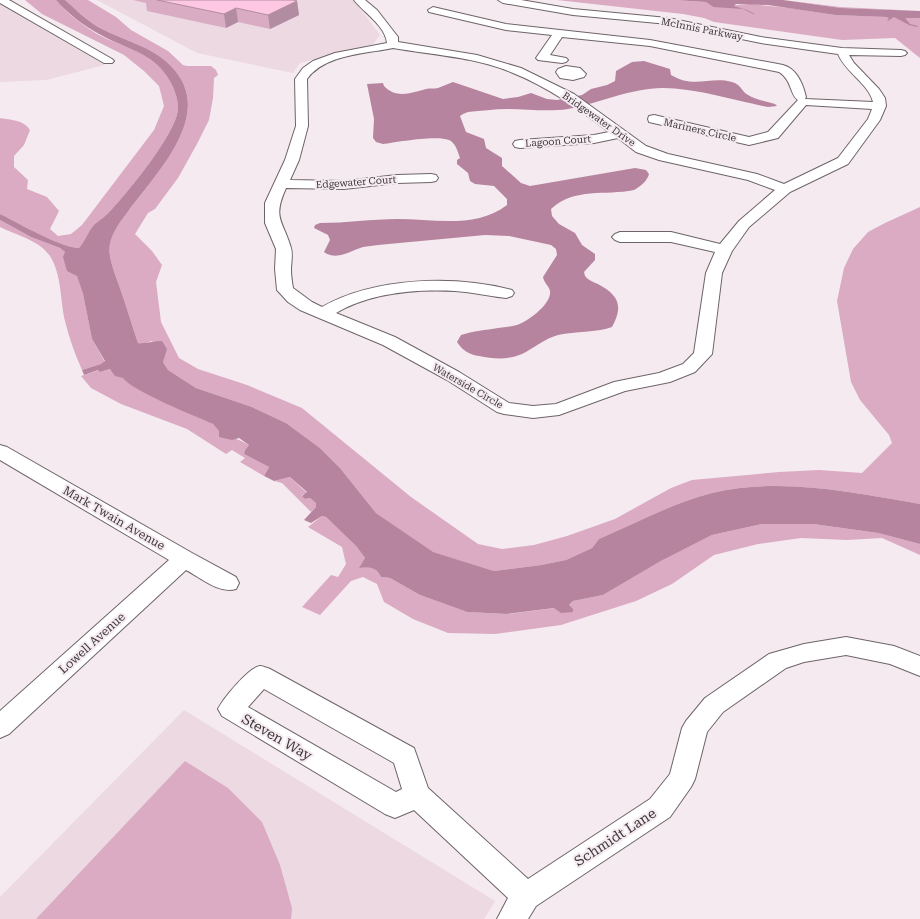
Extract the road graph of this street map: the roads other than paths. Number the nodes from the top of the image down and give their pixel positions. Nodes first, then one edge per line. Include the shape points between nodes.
1 (2, 0) edge
2 (503, 0) edge
3 (365, 1) edge
4 (433, 10) dead end
5 (559, 33) junction
6 (580, 35) junction
7 (393, 45) junction
8 (842, 51) junction
9 (901, 53) dead end
10 (108, 61) dead end
11 (566, 63) junction
12 (541, 81) junction
13 (804, 100) junction
14 (880, 105) junction
15 (620, 134) junction
16 (773, 135) junction
17 (520, 144) dead end
18 (431, 178) dead end
19 (281, 184) junction
20 (785, 189) junction
21 (620, 238) dead end
22 (724, 250) junction
23 (506, 293) dead end
24 (323, 314) junction
25 (0, 451) edge
26 (184, 559) junction
27 (228, 583) dead end
28 (920, 666) edge
29 (0, 727) edge
30 (417, 795) junction
31 (526, 896) junction
32 (512, 919) edge

1 - 10 street
2 - 8 street, McInnis Parkway via 573,12 668,21 761,40
3 - 7 street via 392,37
4 - 5 street via 506,27
5 - 6 street
5 - 11 street via 542,58
6 - 11 street
6 - 13 street via 650,43 783,69 798,85
7 - 12 street, Bridgewater Drive via 485,60
7 - 19 street, Waterside Circle via 335,56 307,71 301,79 302,126 292,160
8 - 9 street, McInnis Parkway
8 - 14 street via 846,61 875,93
11 - 12 street
12 - 15 street, Bridgewater Drive via 584,106
13 - 14 street
13 - 16 street
14 - 20 street, Waterside Circle via 874,120 843,161
15 - 17 street, Lagoon Court via 594,139
15 - 20 street, Bridgewater Drive via 640,149 752,177
16 - 16 street, Mariners Circle via 671,112 654,119 749,141
18 - 19 street, Edgewater Court via 344,185
19 - 24 street, Waterside Circle via 272,203 272,216 284,249 285,290 306,306
20 - 22 street, Waterside Circle via 744,224
21 - 22 street via 671,238
22 - 24 street, Waterside Circle via 714,273 703,354 696,362 689,368 664,378 621,386 559,409 533,412 504,408 389,341
23 - 24 street via 455,286 380,291 345,301
25 - 26 street, Mark Twain Avenue
26 - 27 street, Mark Twain Avenue
26 - 29 street, Lowell Avenue
28 - 31 street, Schmidt Lane via 894,655 846,646 804,653 778,661 714,705 695,728 682,779 660,808
30 - 30 street, Steven Way via 405,756 261,676 231,709 395,806
30 - 31 street
31 - 32 street, Schmidt Lane

